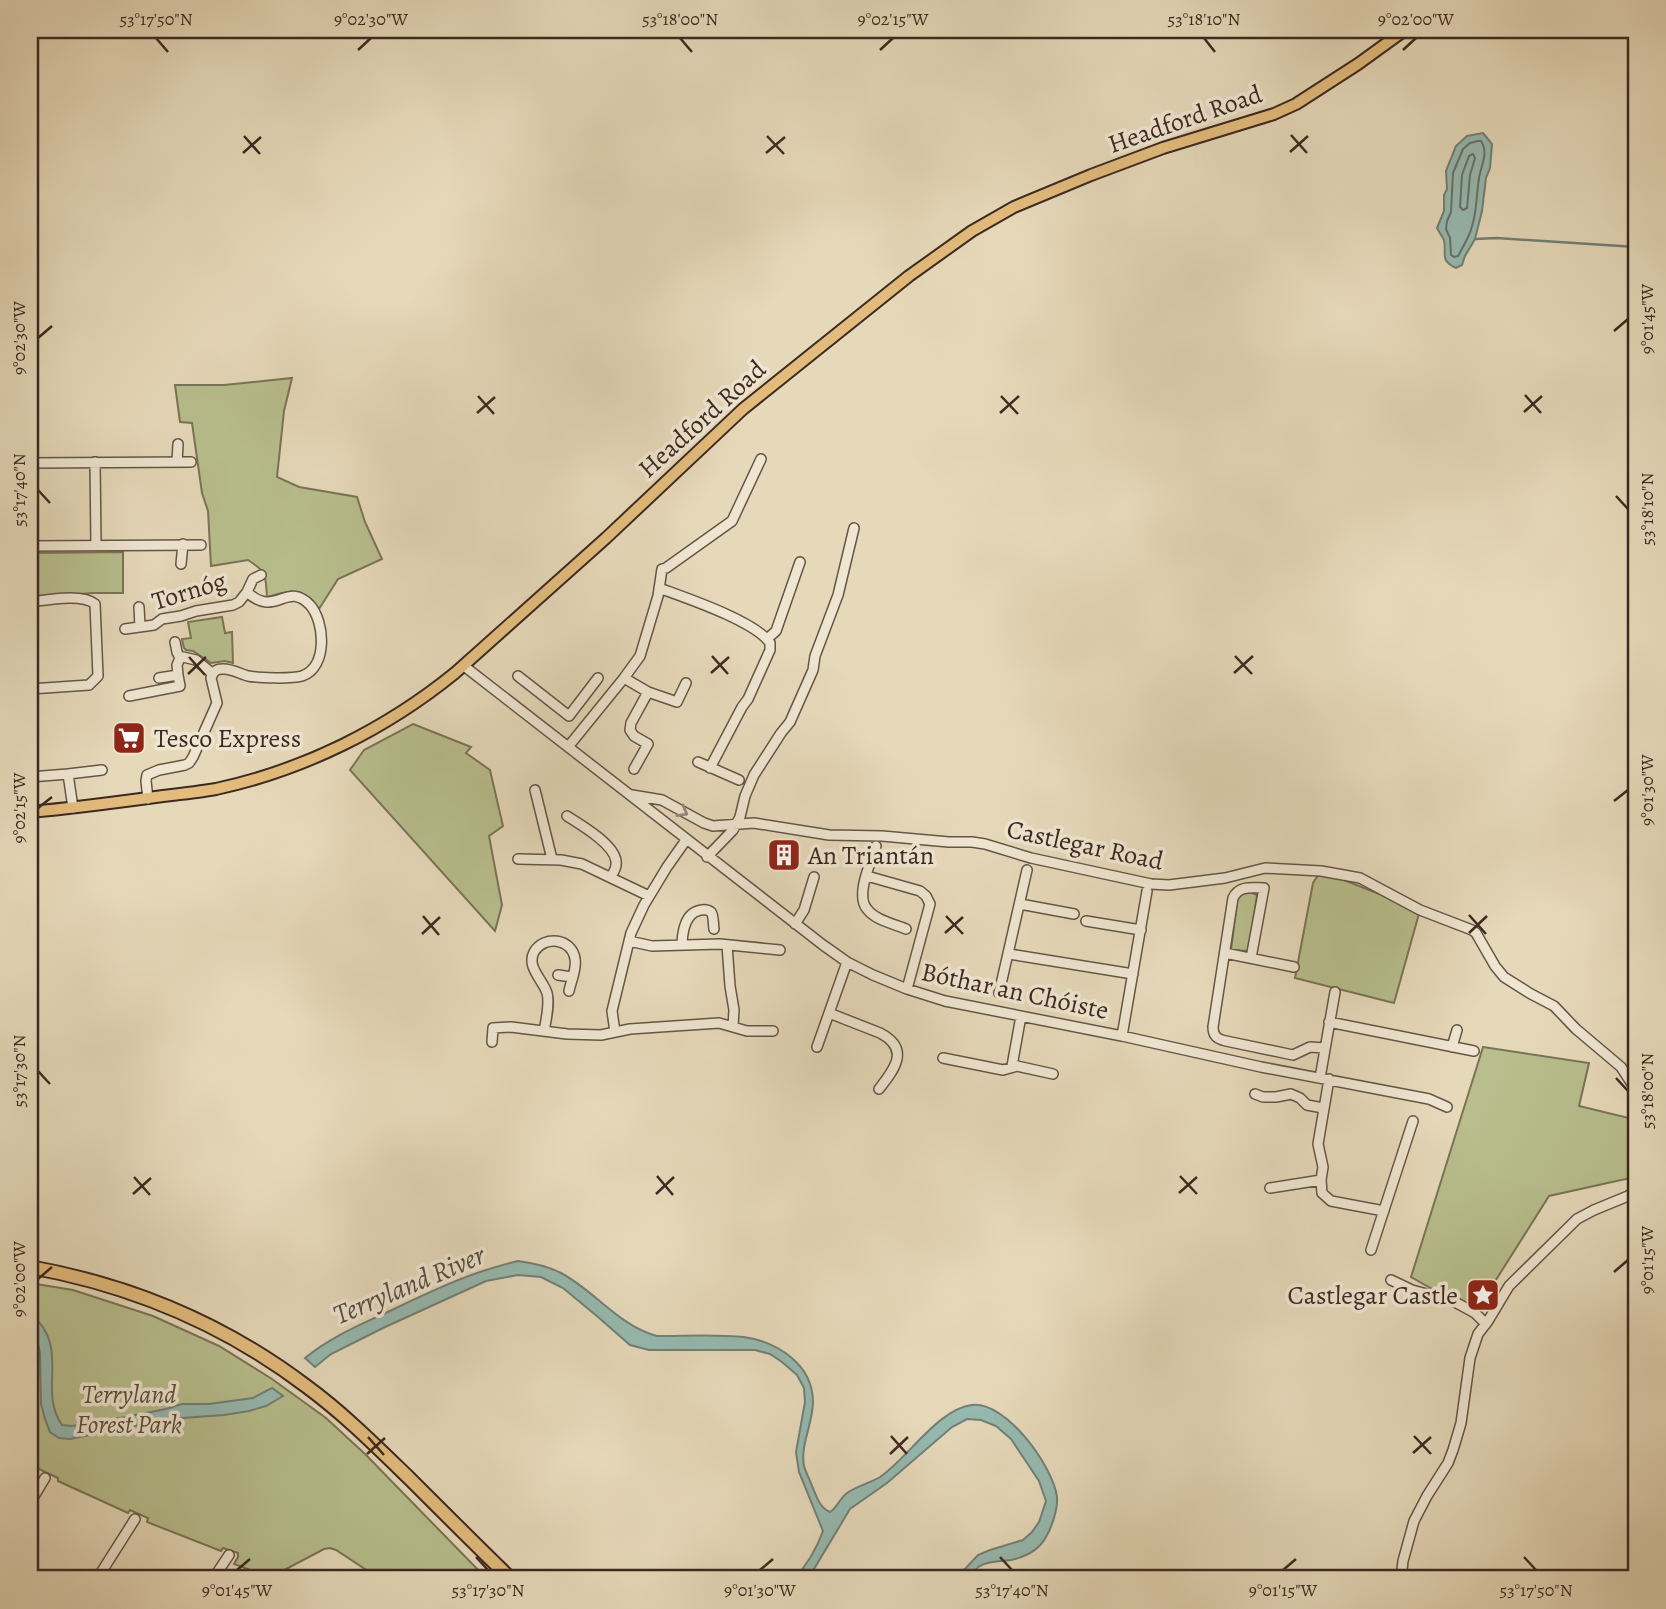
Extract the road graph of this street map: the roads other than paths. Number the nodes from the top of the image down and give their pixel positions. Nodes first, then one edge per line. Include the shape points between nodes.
1 (1405, 30) edge
2 (178, 444) dead end
3 (761, 459) dead end
4 (95, 462) junction
5 (177, 462) junction
6 (191, 462) dead end
7 (30, 463) edge
8 (854, 528) dead end
9 (183, 544) junction
10 (96, 545) junction
11 (201, 545) dead end
12 (30, 547) edge
13 (800, 562) dead end
14 (181, 564) dead end
15 (261, 575) dead end
16 (659, 588) junction
17 (247, 592) junction
18 (30, 601) edge
19 (139, 607) dead end
20 (140, 627) junction
21 (125, 629) dead end
22 (767, 639) junction
23 (175, 642) dead end
24 (180, 659) junction
25 (464, 666) junction
26 (213, 674) junction
27 (177, 675) junction
28 (518, 676) dead end
29 (159, 678) dead end
30 (598, 678) dead end
31 (624, 678) junction
32 (686, 683) dead end
33 (30, 689) edge
34 (648, 692) junction
35 (129, 696) dead end
36 (572, 711) junction
37 (587, 723) junction
38 (568, 747) junction
39 (698, 762) dead end
40 (710, 768) junction
41 (634, 769) dead end
42 (102, 771) dead end
43 (68, 774) junction
44 (30, 777) edge
45 (738, 780) dead end
46 (535, 790) dead end
47 (630, 794) junction
48 (148, 799) junction
49 (74, 808) junction
50 (30, 812) edge
51 (567, 816) dead end
52 (737, 824) junction
53 (686, 840) junction
54 (876, 846) dead end
55 (707, 857) junction
56 (518, 859) dead end
57 (552, 859) junction
58 (1027, 870) dead end
59 (611, 876) junction
60 (867, 876) junction
61 (814, 877) dead end
62 (1147, 891) dead end
63 (649, 896) junction
64 (1020, 904) junction
65 (1074, 914) dead end
66 (1086, 921) dead end
67 (795, 924) junction
68 (714, 929) dead end
69 (906, 929) dead end
70 (1141, 930) junction
71 (629, 941) junction
72 (682, 944) junction
73 (727, 944) junction
74 (780, 950) dead end
75 (1225, 953) junction
76 (1009, 954) junction
77 (1251, 958) junction
78 (847, 962) junction
79 (1294, 967) dead end
80 (1133, 974) junction
81 (558, 975) dead end
82 (572, 977) junction
83 (907, 989) junction
84 (569, 991) dead end
85 (1335, 992) dead end
86 (999, 993) dead end
87 (829, 1013) junction
88 (1021, 1016) junction
89 (1329, 1022) junction
90 (733, 1027) junction
91 (1457, 1030) dead end
92 (544, 1031) junction
93 (773, 1031) dead end
94 (615, 1032) junction
95 (1122, 1036) junction
96 (492, 1042) dead end
97 (817, 1047) dead end
98 (1452, 1047) junction
99 (1324, 1048) junction
100 (1474, 1051) dead end
101 (943, 1058) dead end
102 (1012, 1066) junction
103 (1053, 1074) dead end
104 (1324, 1079) junction
105 (878, 1089) dead end
106 (1636, 1090) edge
107 (1255, 1094) dead end
108 (1447, 1107) dead end
109 (1323, 1108) junction
110 (1413, 1121) dead end
111 (1321, 1180) junction
112 (1270, 1188) dead end
113 (1636, 1190) edge
114 (1384, 1211) junction
115 (1371, 1251) dead end
116 (30, 1267) edge
117 (1391, 1280) dead end
118 (1486, 1324) junction
119 (45, 1478) dead end
120 (30, 1503) edge
121 (135, 1519) dead end
122 (229, 1555) dead end
123 (97, 1579) edge
124 (213, 1579) edge
125 (511, 1579) edge
126 (1401, 1579) edge

1 - 25 main road, Headford Road via 1296,104 1091,175 1014,207 972,231 743,410
2 - 5 street
3 - 16 street via 732,521 662,569
4 - 5 street
4 - 7 street
4 - 10 street
5 - 6 street
8 - 52 street via 813,670 790,722 754,775
9 - 10 street
9 - 11 street
9 - 14 street
10 - 12 street
13 - 22 street via 776,631
15 - 17 street, Tornóg via 253,579
16 - 22 street via 734,618
16 - 31 street via 642,651
17 - 20 street, Tornóg via 233,605
17 - 26 street, Tornóg via 261,602 291,596 309,605 319,625 318,660 312,670 297,677 248,676 225,669
18 - 33 street via 79,598 94,604 98,676 89,685
19 - 20 street, Tornóg
20 - 21 street, Tornóg
22 - 40 street via 770,650
23 - 24 street, Tornóg
24 - 26 street, Tornóg via 193,659
24 - 27 street, Tornóg
25 - 38 street, Bóthar an Chóiste
25 - 48 main road, Headford Road via 408,708 318,758 216,789
26 - 48 street via 217,703 193,757 185,765 147,775
27 - 29 street
27 - 35 street via 180,686
28 - 36 street via 569,716
30 - 36 street
31 - 34 street
31 - 37 street
32 - 34 street via 677,702
34 - 41 street via 631,723 634,736 648,744
36 - 37 street
37 - 38 street
38 - 47 street, Bóthar an Chóiste
39 - 40 street
40 - 45 street
42 - 43 street
43 - 44 street
43 - 49 street
46 - 57 street
47 -> 52 street, Castlegar Road via 662,800 713,826
47 - 53 street, Bóthar an Chóiste
48 - 49 main road, Headford Road
49 - 50 main road, Headford Road
51 - 59 street via 613,851 617,864
52 - 55 street
52 - 106 street, Castlegar Road via 981,844 1151,884 1225,878 1265,868 1360,878 1476,933 1504,977 1554,1006 1621,1067
53 - 55 street, Bóthar an Chóiste
53 - 63 street
54 - 60 street
55 - 67 street, Bóthar an Chóiste
56 - 57 street
57 - 59 street via 582,864
58 - 64 street
59 - 63 street
60 - 69 street via 862,893 867,910
60 - 83 street via 920,891 930,904
61 - 67 street
62 - 70 street
63 - 71 street
64 - 65 street
64 - 76 street
66 - 70 street
67 - 78 street, Bóthar an Chóiste
68 - 72 street via 710,912 695,912 686,922
70 - 80 street
71 - 72 street via 652,946
71 - 94 street via 612,1011
72 - 73 street
73 - 74 street
73 - 90 street
75 - 77 street
75 - 77 street via 1235,893 1264,888
75 - 99 street via 1215,1036 1293,1055 1310,1047
76 - 80 street
76 - 86 street
77 - 79 street
78 - 83 street, Bóthar an Chóiste
78 - 87 street
80 - 95 street
81 - 82 street
82 - 84 street
82 - 92 street via 575,956 568,944 545,942 534,953 534,970 548,996
83 - 88 street, Bóthar an Chóiste
85 - 89 street
87 - 97 street
87 - 105 street via 880,1033 892,1043 896,1065
88 - 95 street, Bóthar an Chóiste
88 - 102 street
89 - 98 street
89 - 99 street
90 - 93 street
90 - 94 street via 719,1023
91 - 98 street
92 - 94 street
92 - 96 street via 494,1028
95 - 104 street, Bóthar an Chóiste
98 - 100 street
99 - 104 street
101 - 102 street via 1003,1070
102 - 103 street
104 - 108 street, Bóthar an Chóiste
104 - 109 street
107 - 109 street via 1291,1094 1307,1105
109 - 111 street via 1318,1144
110 - 114 street
111 - 112 street
111 - 114 street via 1322,1193 1331,1201
113 - 118 street via 1577,1219 1509,1286
114 - 115 street
116 - 125 highway via 102,1283 160,1303 218,1330 278,1367 345,1417
117 - 118 street via 1453,1301
118 - 126 street via 1473,1346 1453,1450 1415,1521
119 - 120 street
121 - 123 street
122 - 124 street

